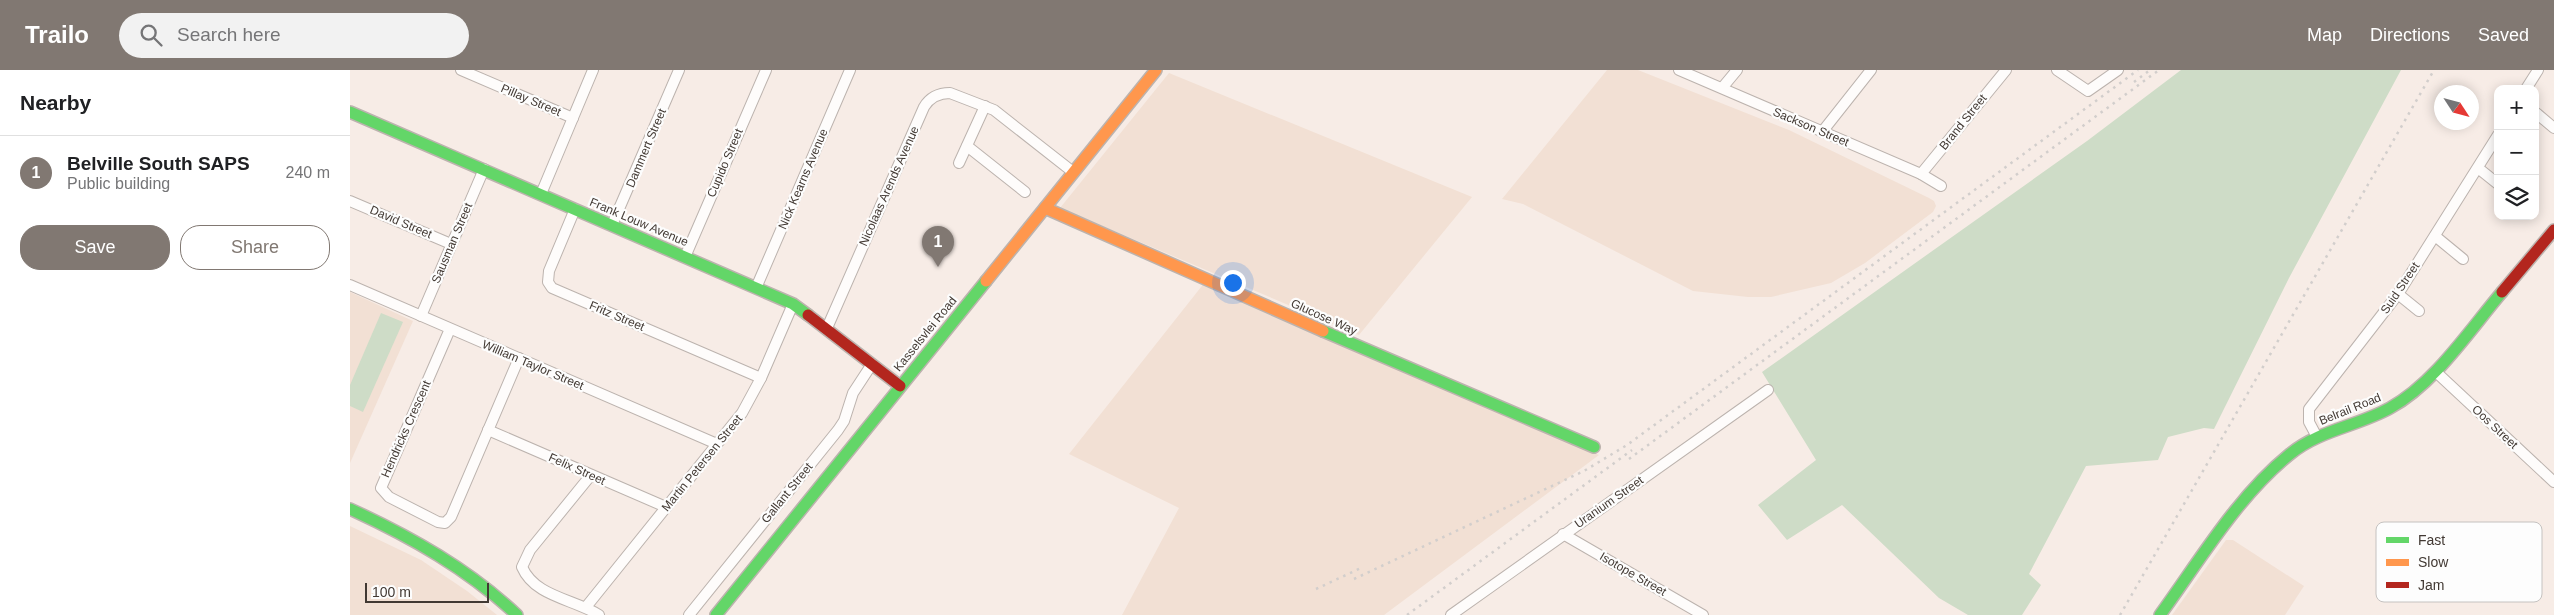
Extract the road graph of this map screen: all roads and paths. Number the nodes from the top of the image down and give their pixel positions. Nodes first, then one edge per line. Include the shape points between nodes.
1 (461, 70) edge
2 (593, 70) edge
3 (680, 70) edge
4 (766, 70) edge
5 (850, 70) edge
6 (1156, 70) edge
7 (1680, 70) edge
8 (1737, 70) edge
9 (1871, 70) edge
10 (2006, 70) edge
11 (2058, 70) edge
12 (2118, 70) edge
13 (2538, 70) edge
14 (2529, 85) edge
15 (1722, 88) junction
16 (985, 106) junction
17 (350, 112) edge
18 (2539, 115) edge
19 (573, 118) junction
20 (2554, 128) edge
21 (1822, 132) junction
22 (2494, 142) edge
23 (967, 146) junction
24 (959, 163) dead end
25 (2478, 168) junction
26 (484, 169) junction
27 (1073, 172) junction
28 (1921, 174) junction
29 (2494, 181) edge
30 (1941, 186) dead end
31 (1025, 192) dead end
32 (541, 194) junction
33 (350, 200) edge
34 (1044, 208) junction
35 (575, 209) junction
36 (612, 225) junction
37 (2554, 230) edge
38 (2434, 236) junction
39 (451, 244) junction
40 (685, 257) junction
41 (2463, 259) dead end
42 (350, 285) edge
43 (756, 288) junction
44 (2398, 294) junction
45 (793, 304) junction
46 (2419, 312) dead end
47 (420, 316) junction
48 (827, 328) junction
49 (450, 329) junction
50 (519, 358) junction
51 (872, 364) junction
52 (2436, 372) junction
53 (761, 378) junction
54 (900, 386) junction
55 (1768, 390) dead end
56 (488, 430) junction
57 (2317, 437) junction
58 (717, 444) junction
59 (1594, 447) dead end
60 (591, 475) junction
61 (2554, 482) edge
62 (666, 507) junction
63 (350, 509) edge
64 (1563, 534) junction
65 (586, 607) junction
66 (518, 615) edge
67 (599, 615) edge
68 (689, 615) edge
69 (716, 615) edge
70 (1451, 615) edge
71 (1702, 615) edge
72 (2160, 615) edge

1 - 19 street, Pillay Street
2 - 19 street
3 - 36 street, Dammert Street
4 - 40 street, Cupido Street
5 - 43 street, Nick Kearns Avenue
6 - 27 street, Kasselsvlei Road
7 - 15 street, Sackson Street
8 - 15 street
9 - 21 street
10 - 28 street, Brand Street
11 - 12 street via 2088,91
13 - 14 street
15 - 21 street, Sackson Street
16 - 23 street
16 - 27 street, Nicolaas Arends Avenue via 1008,119
16 - 48 street, Nicolaas Arends Avenue via 950,93 936,96 926,103
17 - 26 street, Frank Louw Avenue
18 - 20 street
19 - 32 street
21 - 28 street, Sackson Street
22 - 25 street, Suid Street
23 - 24 street
23 - 31 street
25 - 29 street
25 - 38 street, Suid Street
26 - 32 street, Frank Louw Avenue
26 - 39 street, Sausman Street
27 - 34 street, Kasselsvlei Road
28 - 30 street, Sackson Street
32 - 35 street, Frank Louw Avenue
33 - 39 street, David Street
34 - 54 street, Kasselsvlei Road
34 - 59 street, Glucose Way
35 - 36 street, Frank Louw Avenue
35 - 53 street, Fritz Street via 549,272 548,282 552,288
36 - 40 street, Frank Louw Avenue
37 - 52 street, Belrail Road
38 - 41 street
38 - 44 street, Suid Street
39 - 47 street, Sausman Street
40 - 43 street, Frank Louw Avenue
42 - 47 street, William Taylor Street
43 - 45 street, Frank Louw Avenue
44 - 46 street
44 - 57 street, Suid Street via 2309,409 2309,422
45 - 48 street, Frank Louw Avenue
45 - 53 street, Martin Petersen Street
47 - 49 street, William Taylor Street
48 - 51 street, Frank Louw Avenue
49 - 50 street, William Taylor Street
49 - 56 street, Hendricks Crescent via 382,491 438,522 448,521
50 - 56 street, Hendricks Crescent
50 - 58 street, William Taylor Street
51 - 54 street, Frank Louw Avenue
51 - 68 street, Gallant Street via 853,393 838,430
52 - 57 street, Belrail Road via 2400,403
52 - 61 street, Oos Street
53 - 58 street, Martin Petersen Street via 742,413
54 - 69 street, Kasselsvlei Road
55 - 64 street, Uranium Street
56 - 60 street, Felix Street
57 - 72 street, Belrail Road via 2281,462 2257,485
58 - 62 street, Martin Petersen Street
60 - 62 street, Felix Street
60 - 65 street via 530,550 522,566 525,575 547,592 571,604
62 - 65 street, Martin Petersen Street
63 - 66 street via 440,555
64 - 70 street, Uranium Street
64 - 71 street, Isotope Street
65 - 67 street

